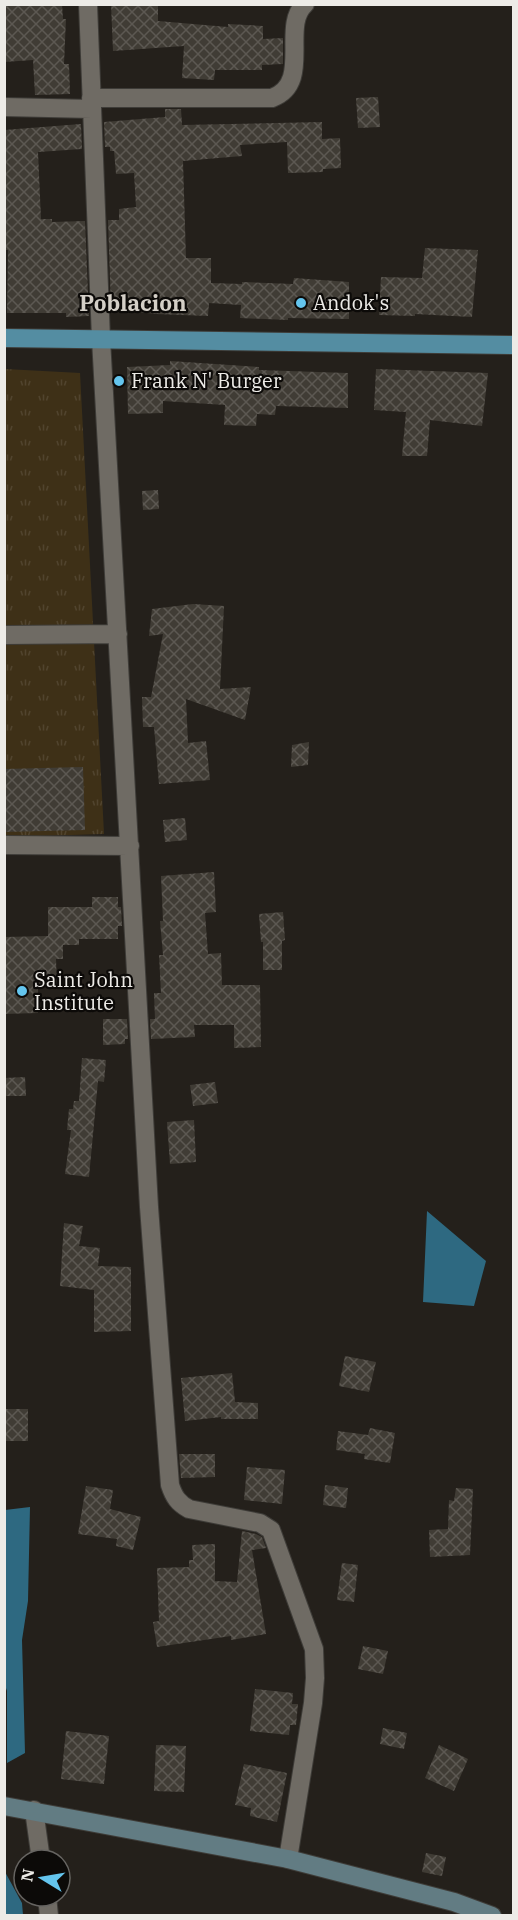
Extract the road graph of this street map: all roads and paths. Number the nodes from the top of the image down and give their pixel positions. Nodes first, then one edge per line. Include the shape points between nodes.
1 (88, 4) edge
2 (305, 4) edge
3 (92, 103) junction
4 (4, 108) edge
5 (4, 339) edge
6 (101, 339) junction
7 (513, 345) edge
8 (118, 634) junction
9 (4, 635) edge
10 (4, 845) edge
11 (130, 846) junction
12 (4, 1806) edge
13 (34, 1810) junction
14 (39, 1848) edge
15 (288, 1859) junction
16 (492, 1916) edge

1 - 3 street
2 - 3 street via 298,15 293,74 282,94 272,98
3 - 4 street
3 - 6 street
5 - 6 main road
6 - 7 main road
6 - 8 street
8 - 9 street
8 - 11 street
10 - 11 street
11 - 15 street via 149,1207 170,1485 174,1496 189,1509 268,1526 314,1649 313,1703
12 - 13 street
13 - 14 street
13 - 15 street
15 - 16 street via 454,1902

